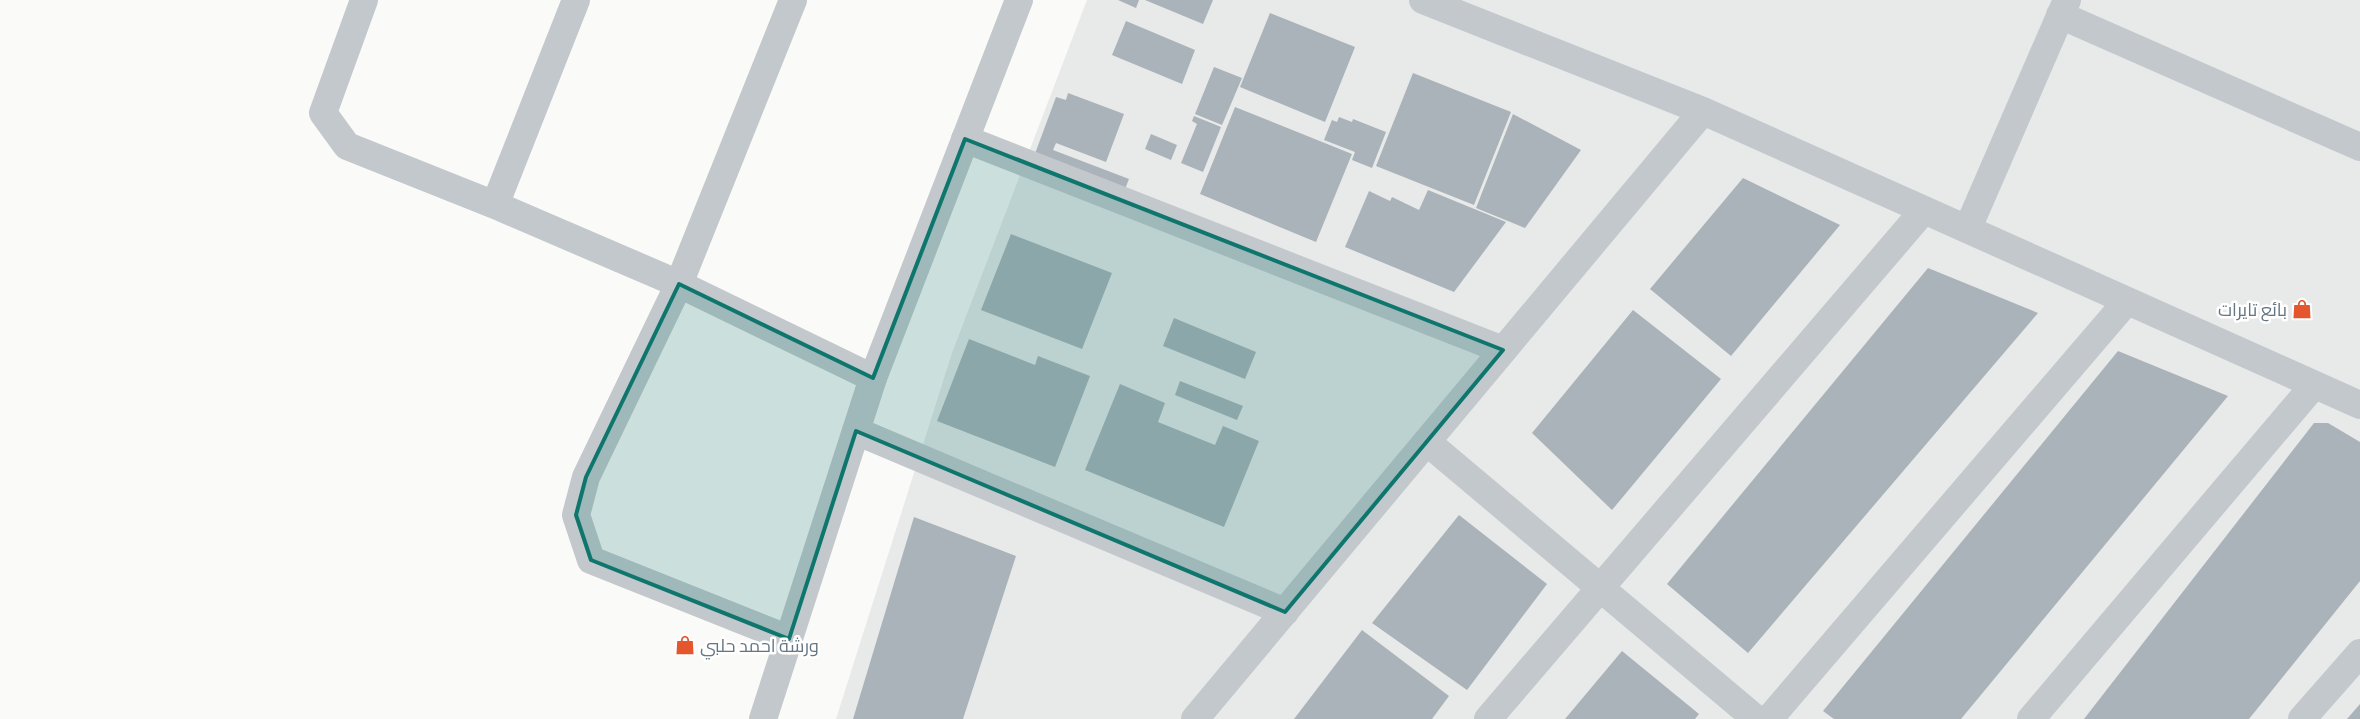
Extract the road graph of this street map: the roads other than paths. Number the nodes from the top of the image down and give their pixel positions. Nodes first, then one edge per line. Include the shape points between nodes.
1 (364, 0) edge
2 (576, 0) edge
3 (793, 0) edge
4 (1019, 0) edge
5 (1423, 0) edge
6 (2064, 8) edge
7 (1702, 111) junction
8 (965, 139) junction
9 (2360, 147) edge
10 (495, 205) junction
11 (1924, 210) junction
12 (1968, 228) junction
13 (679, 284) junction
14 (2128, 301) junction
15 (1503, 350) junction
16 (873, 378) junction
17 (2314, 385) junction
18 (2360, 405) edge
19 (856, 431) junction
20 (1427, 442) junction
21 (1600, 588) junction
22 (1284, 612) junction
23 (789, 639) junction
24 (2360, 653) edge
25 (763, 719) edge
26 (1195, 719) edge
27 (1488, 719) edge
28 (1756, 719) edge
29 (1769, 719) edge
30 (2031, 719) edge
31 (2302, 719) edge

1 - 10 street via 323,113 347,146
2 - 10 street
3 - 13 street
4 - 8 street
5 - 7 street
6 - 9 street
6 - 12 street
7 - 11 street
7 - 15 street
8 - 15 street
8 - 16 street
10 - 13 street
11 - 12 street
11 - 21 street
12 - 14 street
13 - 16 street
13 - 23 street via 586,477 576,515 592,560
14 - 17 street
14 - 29 street
15 - 20 street
16 - 19 street
17 - 18 street
17 - 30 street
19 - 22 street
19 - 23 street
20 - 21 street
20 - 22 street
21 - 27 street
21 - 28 street
22 - 26 street
23 - 25 street
24 - 31 street

